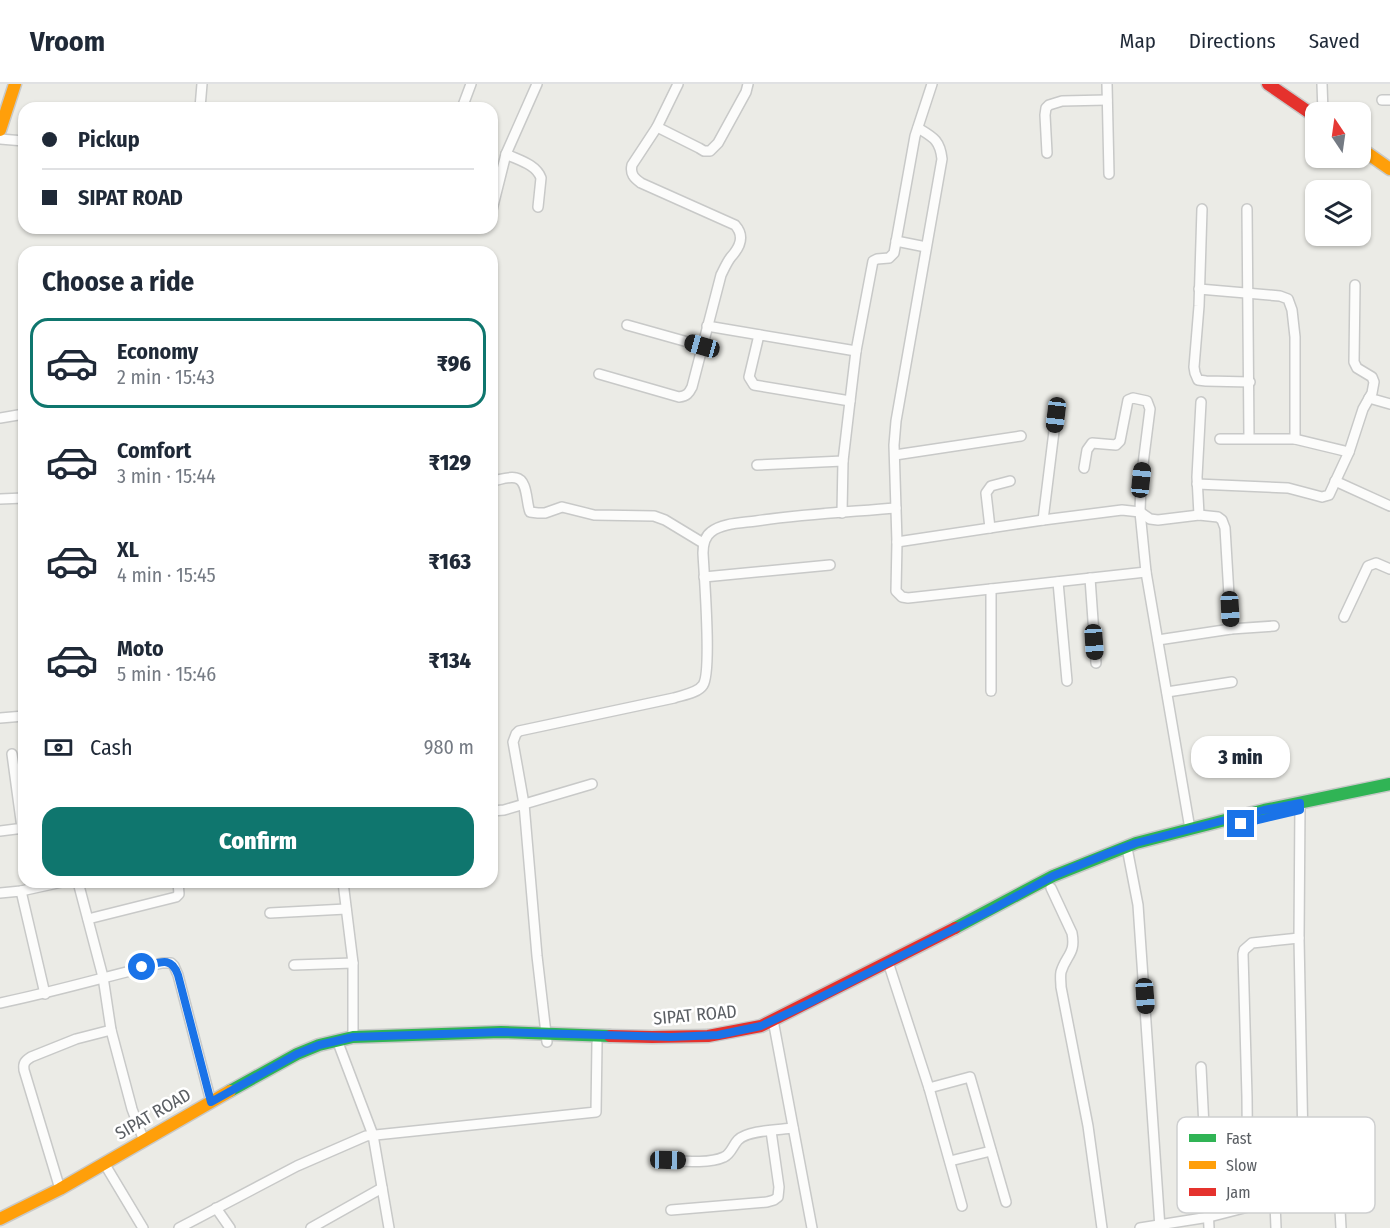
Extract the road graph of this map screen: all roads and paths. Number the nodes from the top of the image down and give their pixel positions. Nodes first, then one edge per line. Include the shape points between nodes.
1 (15, 84) edge
2 (202, 84) edge
3 (471, 84) edge
4 (537, 84) edge
5 (678, 84) edge
6 (748, 84) edge
7 (932, 84) edge
8 (1107, 84) edge
9 (1268, 84) edge
10 (1322, 84) edge
11 (1107, 100) junction
12 (200, 102) edge
13 (464, 102) edge
14 (1323, 102) edge
15 (1305, 109) edge
16 (657, 127) junction
17 (918, 128) junction
18 (0, 130) edge
19 (0, 140) edge
20 (18, 141) edge
21 (1047, 153) dead end
22 (506, 154) junction
23 (1371, 156) edge
24 (1390, 169) edge
25 (1109, 174) dead end
26 (498, 186) edge
27 (538, 207) dead end
28 (1202, 209) dead end
29 (1248, 209) dead end
30 (896, 241) junction
31 (926, 247) junction
32 (1355, 285) dead end
33 (1199, 289) junction
34 (1248, 293) junction
35 (627, 325) dead end
36 (707, 326) junction
37 (759, 335) junction
38 (702, 346) junction
39 (856, 351) junction
40 (599, 374) dead end
41 (1250, 382) junction
42 (1369, 398) junction
43 (850, 401) junction
44 (1201, 402) dead end
45 (1390, 404) edge
46 (18, 415) edge
47 (1056, 415) dead end
48 (0, 418) edge
49 (1021, 436) dead end
50 (1220, 438) dead end
51 (1249, 438) junction
52 (1295, 439) junction
53 (1349, 452) junction
54 (895, 455) junction
55 (843, 461) junction
56 (757, 465) dead end
57 (1084, 468) dead end
58 (498, 480) edge
59 (1010, 481) dead end
60 (1335, 481) junction
61 (1197, 484) junction
62 (18, 498) edge
63 (0, 499) edge
64 (1390, 506) edge
65 (896, 508) junction
66 (1140, 512) junction
67 (842, 513) junction
68 (1199, 515) junction
69 (1042, 520) junction
70 (990, 528) junction
71 (897, 542) junction
72 (703, 543) junction
73 (830, 565) dead end
74 (1390, 569) edge
75 (1146, 572) junction
76 (704, 577) junction
77 (1090, 578) junction
78 (1058, 582) junction
79 (991, 589) junction
80 (1344, 617) dead end
81 (1274, 626) dead end
82 (1231, 629) junction
83 (1158, 640) junction
84 (1096, 663) dead end
85 (1067, 681) dead end
86 (1232, 682) dead end
87 (991, 691) dead end
88 (1167, 692) junction
89 (18, 716) edge
90 (0, 718) edge
91 (12, 754) dead end
92 (592, 784) dead end
93 (1390, 784) edge
94 (18, 794) edge
95 (1390, 794) edge
96 (524, 804) junction
97 (1300, 806) junction
98 (498, 810) edge
99 (18, 829) edge
100 (1190, 829) junction
101 (0, 831) edge
102 (1128, 853) junction
103 (35, 888) edge
104 (80, 888) edge
105 (178, 888) edge
106 (344, 888) edge
107 (1051, 888) junction
108 (21, 891) junction
109 (0, 893) edge
110 (346, 909) junction
111 (270, 913) dead end
112 (88, 920) junction
113 (1299, 938) junction
114 (353, 963) junction
115 (294, 965) dead end
116 (890, 966) junction
117 (103, 977) junction
118 (45, 994) junction
119 (0, 1003) edge
120 (774, 1024) junction
121 (111, 1030) junction
122 (353, 1037) junction
123 (547, 1038) junction
124 (597, 1042) junction
125 (338, 1044) junction
126 (1201, 1067) dead end
127 (929, 1088) junction
128 (211, 1102) junction
129 (1204, 1117) edge
130 (1247, 1117) edge
131 (1302, 1117) edge
132 (793, 1128) junction
133 (771, 1131) junction
134 (373, 1136) junction
135 (144, 1141) junction
136 (991, 1151) junction
137 (668, 1160) dead end
138 (950, 1161) junction
139 (107, 1167) junction
140 (382, 1188) junction
141 (60, 1189) junction
142 (1006, 1202) dead end
143 (962, 1206) dead end
144 (216, 1208) junction
145 (671, 1210) dead end
146 (1209, 1213) edge
147 (1225, 1213) edge
148 (1275, 1213) edge
149 (1340, 1213) edge
150 (1209, 1217) junction
151 (0, 1219) edge
152 (1160, 1226) edge
153 (3, 1228) edge
154 (143, 1228) edge
155 (178, 1228) edge
156 (230, 1228) edge
157 (310, 1228) edge
158 (389, 1228) edge
159 (812, 1228) edge
160 (1102, 1228) edge
161 (1140, 1228) edge
162 (1209, 1228) edge
163 (1276, 1228) edge
164 (1341, 1228) edge

1 - 18 main road
2 - 12 street
3 - 13 street
4 - 22 street
5 - 16 street
6 - 16 street via 718,143 710,151
7 - 17 street
8 - 11 street
9 - 15 main road
10 - 14 street
11 - 21 street via 1049,105 1045,115
11 - 25 street
16 - 36 street via 632,165 636,180 735,225 740,231 740,245 721,275
17 - 30 street
17 - 31 street via 938,143 942,159
19 - 20 street
22 - 26 street
22 - 27 street via 539,173
23 - 24 main road
28 - 33 street
29 - 34 street
30 - 31 street
30 - 39 street via 892,256 872,263
31 - 54 street via 896,421
32 - 42 street via 1354,362 1372,377 1374,386
33 - 34 street
33 - 41 street via 1196,378
34 - 41 street
34 - 52 street via 1285,297 1291,303
35 - 38 street
36 - 37 street
36 - 38 street
37 - 39 street
37 - 43 street via 751,383
38 - 40 street via 692,387 685,396
39 - 43 street
41 - 51 street
42 - 45 street
42 - 53 street
43 - 55 street
44 - 61 street
46 - 48 street
47 - 69 street
49 - 54 street
50 - 51 street
51 - 52 street
52 - 53 street
53 - 60 street
54 - 65 street
55 - 56 street
55 - 67 street
57 - 66 street via 1086,450 1092,443 1116,445 1120,441 1128,400 1147,401 1150,409
58 - 72 street via 520,479 530,512 545,513 562,507 594,514 660,517
59 - 70 street via 991,486 986,493
60 - 61 street via 1329,495 1322,497 1288,488
60 - 64 street
61 - 68 street
62 - 63 street
65 - 67 street
65 - 71 street
66 - 68 street via 1158,520
66 - 69 street via 1122,510
66 - 75 street
67 - 72 street via 720,527 712,530
68 - 82 street via 1218,517 1224,523
69 - 70 street
70 - 71 street
71 - 79 street via 895,585 902,597
72 - 76 street
73 - 76 street
74 - 80 street via 1376,564 1368,566
75 - 77 street
75 - 83 street
76 - 96 street via 707,645 702,687 674,698 519,731 513,742
77 - 78 street
77 - 84 street
78 - 79 street
78 - 85 street
79 - 87 street
81 - 82 street
82 - 83 street
83 - 88 street
86 - 88 street
88 - 100 street
89 - 90 street
91 - 94 street
92 - 96 street
93 - 97 main road, SIPAT ROAD
95 - 97 main road, SIPAT ROAD
96 - 98 street
96 - 123 street
97 - 100 main road, SIPAT ROAD via 1264,810
97 - 102 main road, SIPAT ROAD
97 - 113 street
99 - 101 street
100 - 116 main road, SIPAT ROAD via 1136,843 1053,876
102 - 107 main road, SIPAT ROAD
102 - 152 street via 1138,905
103 - 108 street
104 - 112 street
105 - 112 street via 176,897
106 - 110 street
107 - 116 main road, SIPAT ROAD
107 - 160 street via 1072,933 1072,951 1061,974 1061,987 1088,1126
108 - 109 street
108 - 118 street
110 - 111 street
110 - 114 street
112 - 117 street
113 - 130 street via 1252,943 1244,950
113 - 131 street
114 - 115 street
114 - 122 street
116 - 120 main road, SIPAT ROAD
116 - 127 street
117 - 118 street
117 - 121 street
117 - 128 street via 162,963 174,966
118 - 119 street
120 - 123 main road, SIPAT ROAD via 708,1036
120 - 124 main road, SIPAT ROAD via 748,1038 692,1045
120 - 132 street
121 - 135 street
121 - 141 street via 31,1057 23,1065
122 - 123 main road, SIPAT ROAD via 501,1032
122 - 125 main road, SIPAT ROAD
123 - 124 main road, SIPAT ROAD
123 - 125 main road, SIPAT ROAD
124 - 134 street via 596,1112
125 - 128 main road, SIPAT ROAD via 319,1045 297,1054
125 - 134 street
125 - 139 main road, SIPAT ROAD
126 - 129 street
127 - 136 street via 970,1077
127 - 138 street
128 - 135 main road, SIPAT ROAD
132 - 133 street
132 - 159 street
133 - 137 street via 740,1138 722,1158
133 - 145 street via 778,1197 767,1202
134 - 140 street
134 - 144 street via 297,1166
135 - 139 main road, SIPAT ROAD
136 - 138 street
136 - 142 street
138 - 143 street
139 - 141 main road, SIPAT ROAD
139 - 153 main road, SIPAT ROAD
139 - 154 street
140 - 157 street
140 - 158 street
141 - 151 main road, SIPAT ROAD
144 - 155 street
144 - 156 street
146 - 150 street
147 - 150 street
148 - 163 street
149 - 164 street
150 - 152 street
150 - 162 street
152 - 161 street

